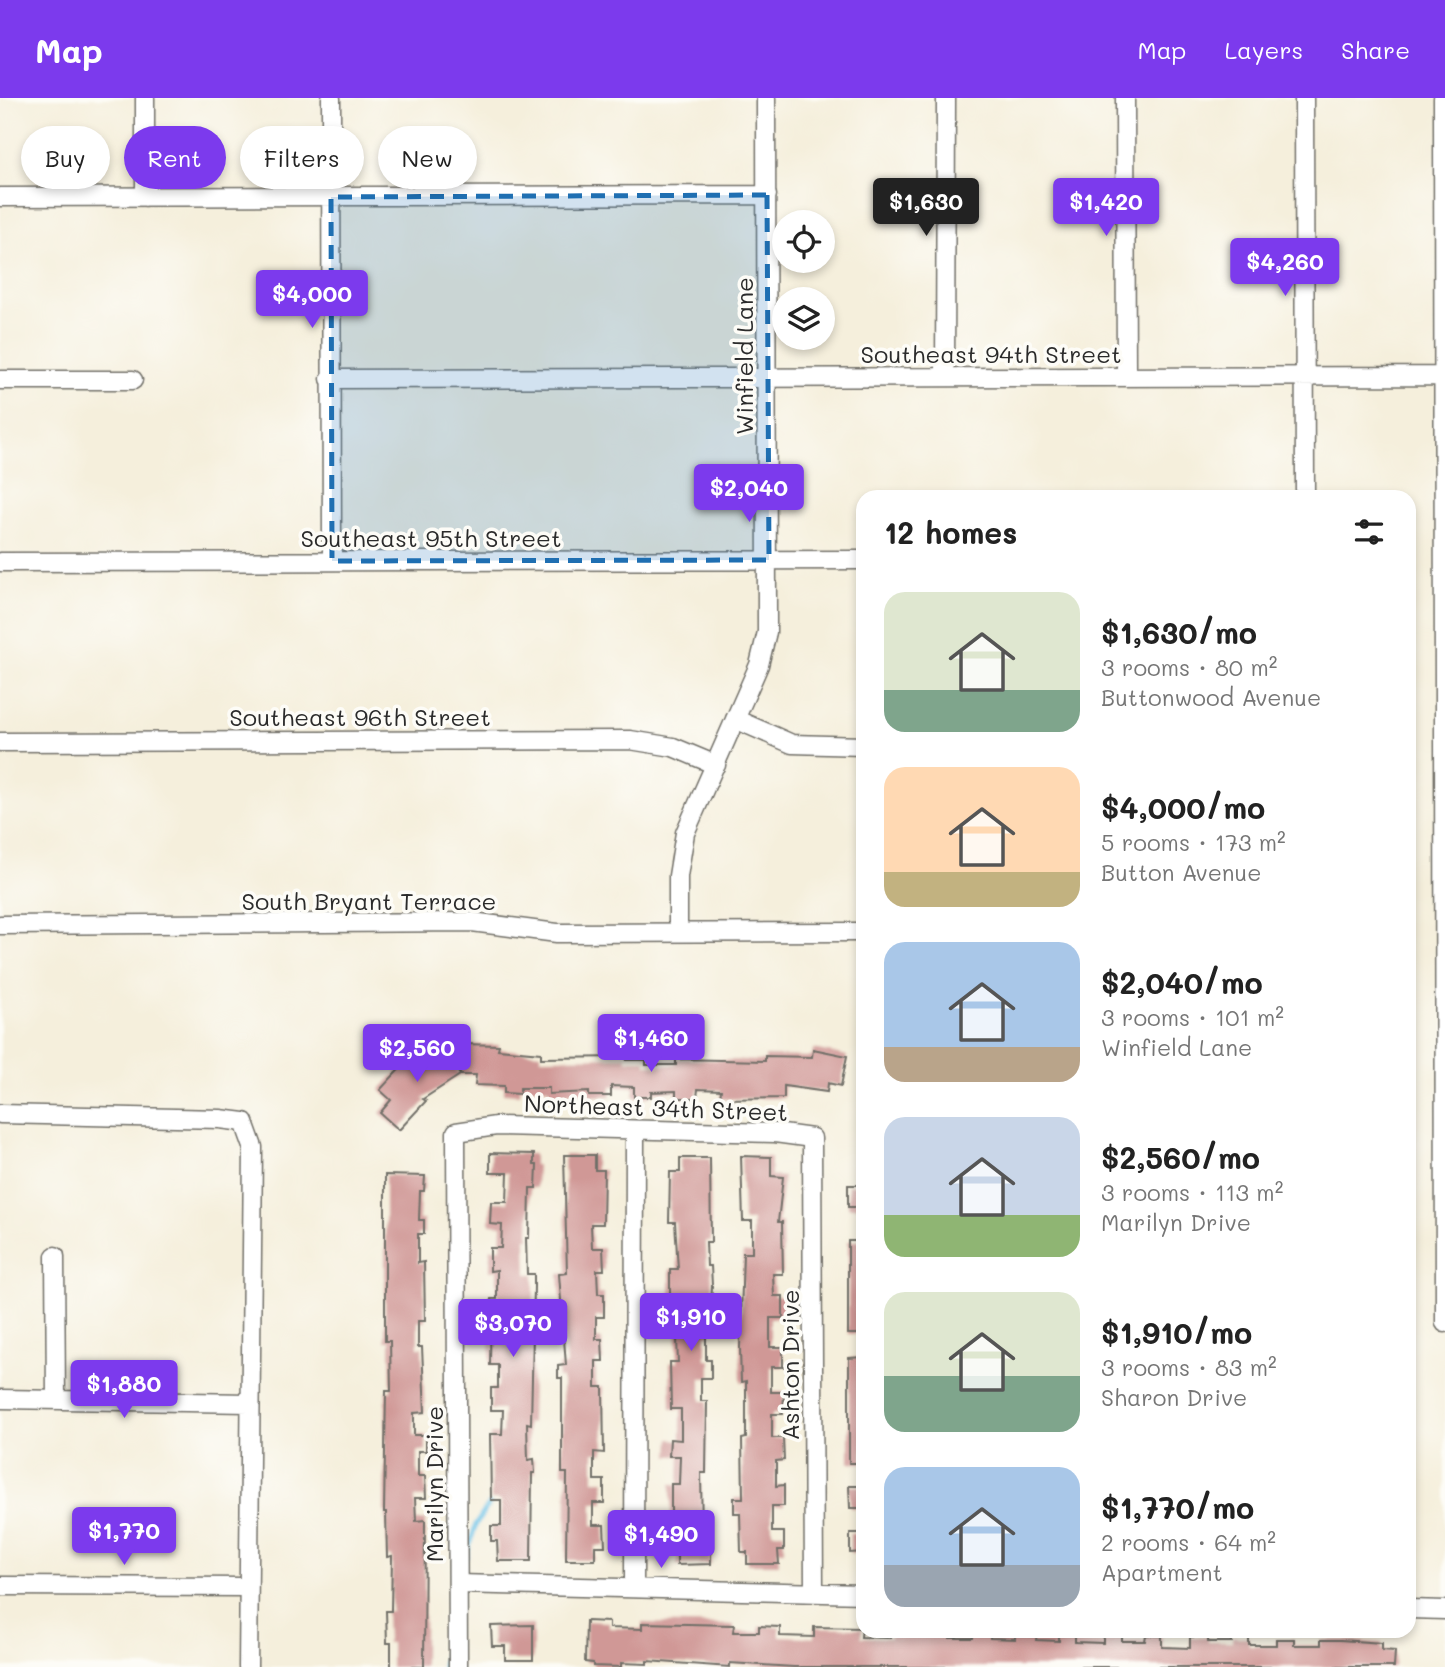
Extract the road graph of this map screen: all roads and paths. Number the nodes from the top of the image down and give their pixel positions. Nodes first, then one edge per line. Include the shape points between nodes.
1 (145, 98) edge
2 (331, 98) edge
3 (766, 98) edge
4 (946, 98) edge
5 (1125, 98) edge
6 (1304, 98) edge
7 (1443, 98) edge
8 (766, 195) junction
9 (0, 197) edge
10 (145, 197) junction
11 (331, 197) junction
12 (1444, 311) edge
13 (1442, 376) junction
14 (945, 377) junction
15 (1126, 377) junction
16 (1304, 377) junction
17 (767, 378) junction
18 (330, 379) junction
19 (0, 380) edge
20 (133, 380) dead end
21 (1444, 463) edge
22 (1305, 490) edge
23 (769, 560) junction
24 (856, 560) edge
25 (332, 561) junction
26 (0, 562) edge
27 (1444, 619) edge
28 (735, 719) junction
29 (0, 742) edge
30 (856, 747) edge
31 (716, 765) junction
32 (0, 925) edge
33 (678, 932) junction
34 (856, 932) edge
35 (1444, 1030) edge
36 (0, 1114) edge
37 (635, 1130) junction
38 (456, 1132) joint
39 (812, 1138) joint
40 (55, 1256) dead end
41 (1445, 1323) edge
42 (0, 1399) edge
43 (56, 1400) junction
44 (249, 1402) junction
45 (458, 1584) junction
46 (0, 1586) edge
47 (247, 1587) junction
48 (634, 1588) junction
49 (814, 1593) junction
50 (856, 1594) edge
51 (1416, 1609) edge
52 (1445, 1610) edge
53 (248, 1667) edge
54 (458, 1667) edge

1 - 10 street
2 - 11 street
3 - 8 street, Winfield Lane
4 - 14 street
5 - 15 street
6 - 16 street
7 - 12 street
8 - 11 street
8 - 17 street, Winfield Lane
9 - 10 street
10 - 11 street
11 - 18 street
12 - 13 street
13 - 16 street, Southeast 94th Street
13 - 21 street
14 - 15 street, Southeast 94th Street
14 - 17 street, Southeast 94th Street
15 - 16 street, Southeast 94th Street
16 - 22 street
17 - 18 street, Southeast 94th Street
17 - 23 street, Winfield Lane
18 - 25 street
19 - 20 street
21 - 27 street
23 - 24 street, Southeast 95th Street
23 - 25 street, Southeast 95th Street
23 - 28 street, Winfield Lane via 767,632 759,665
25 - 26 street, Southeast 95th Street
27 - 35 street
28 - 30 street via 792,744
28 - 31 street, Winfield Lane
29 - 31 street, Southeast 96th Street via 630,740 673,747
31 - 33 street, Winfield Lane via 682,845
32 - 33 street, South Bryant Terrace via 472,922 557,933
33 - 34 street, South Bryant Terrace
35 - 41 street
36 - 44 street via 244,1122 253,1147
37 - 38 street, Northeast 34th Street via 496,1126
37 - 39 street, Northeast 34th Street
37 - 48 street
38 - 45 street, Marilyn Drive
39 - 49 street, Ashton Drive
40 - 43 street
42 - 43 street
43 - 44 street
44 - 47 street
45 - 48 street
45 - 54 street, Marilyn Drive
46 - 47 street
47 - 53 street
48 - 49 street
49 - 50 street
51 - 52 street

